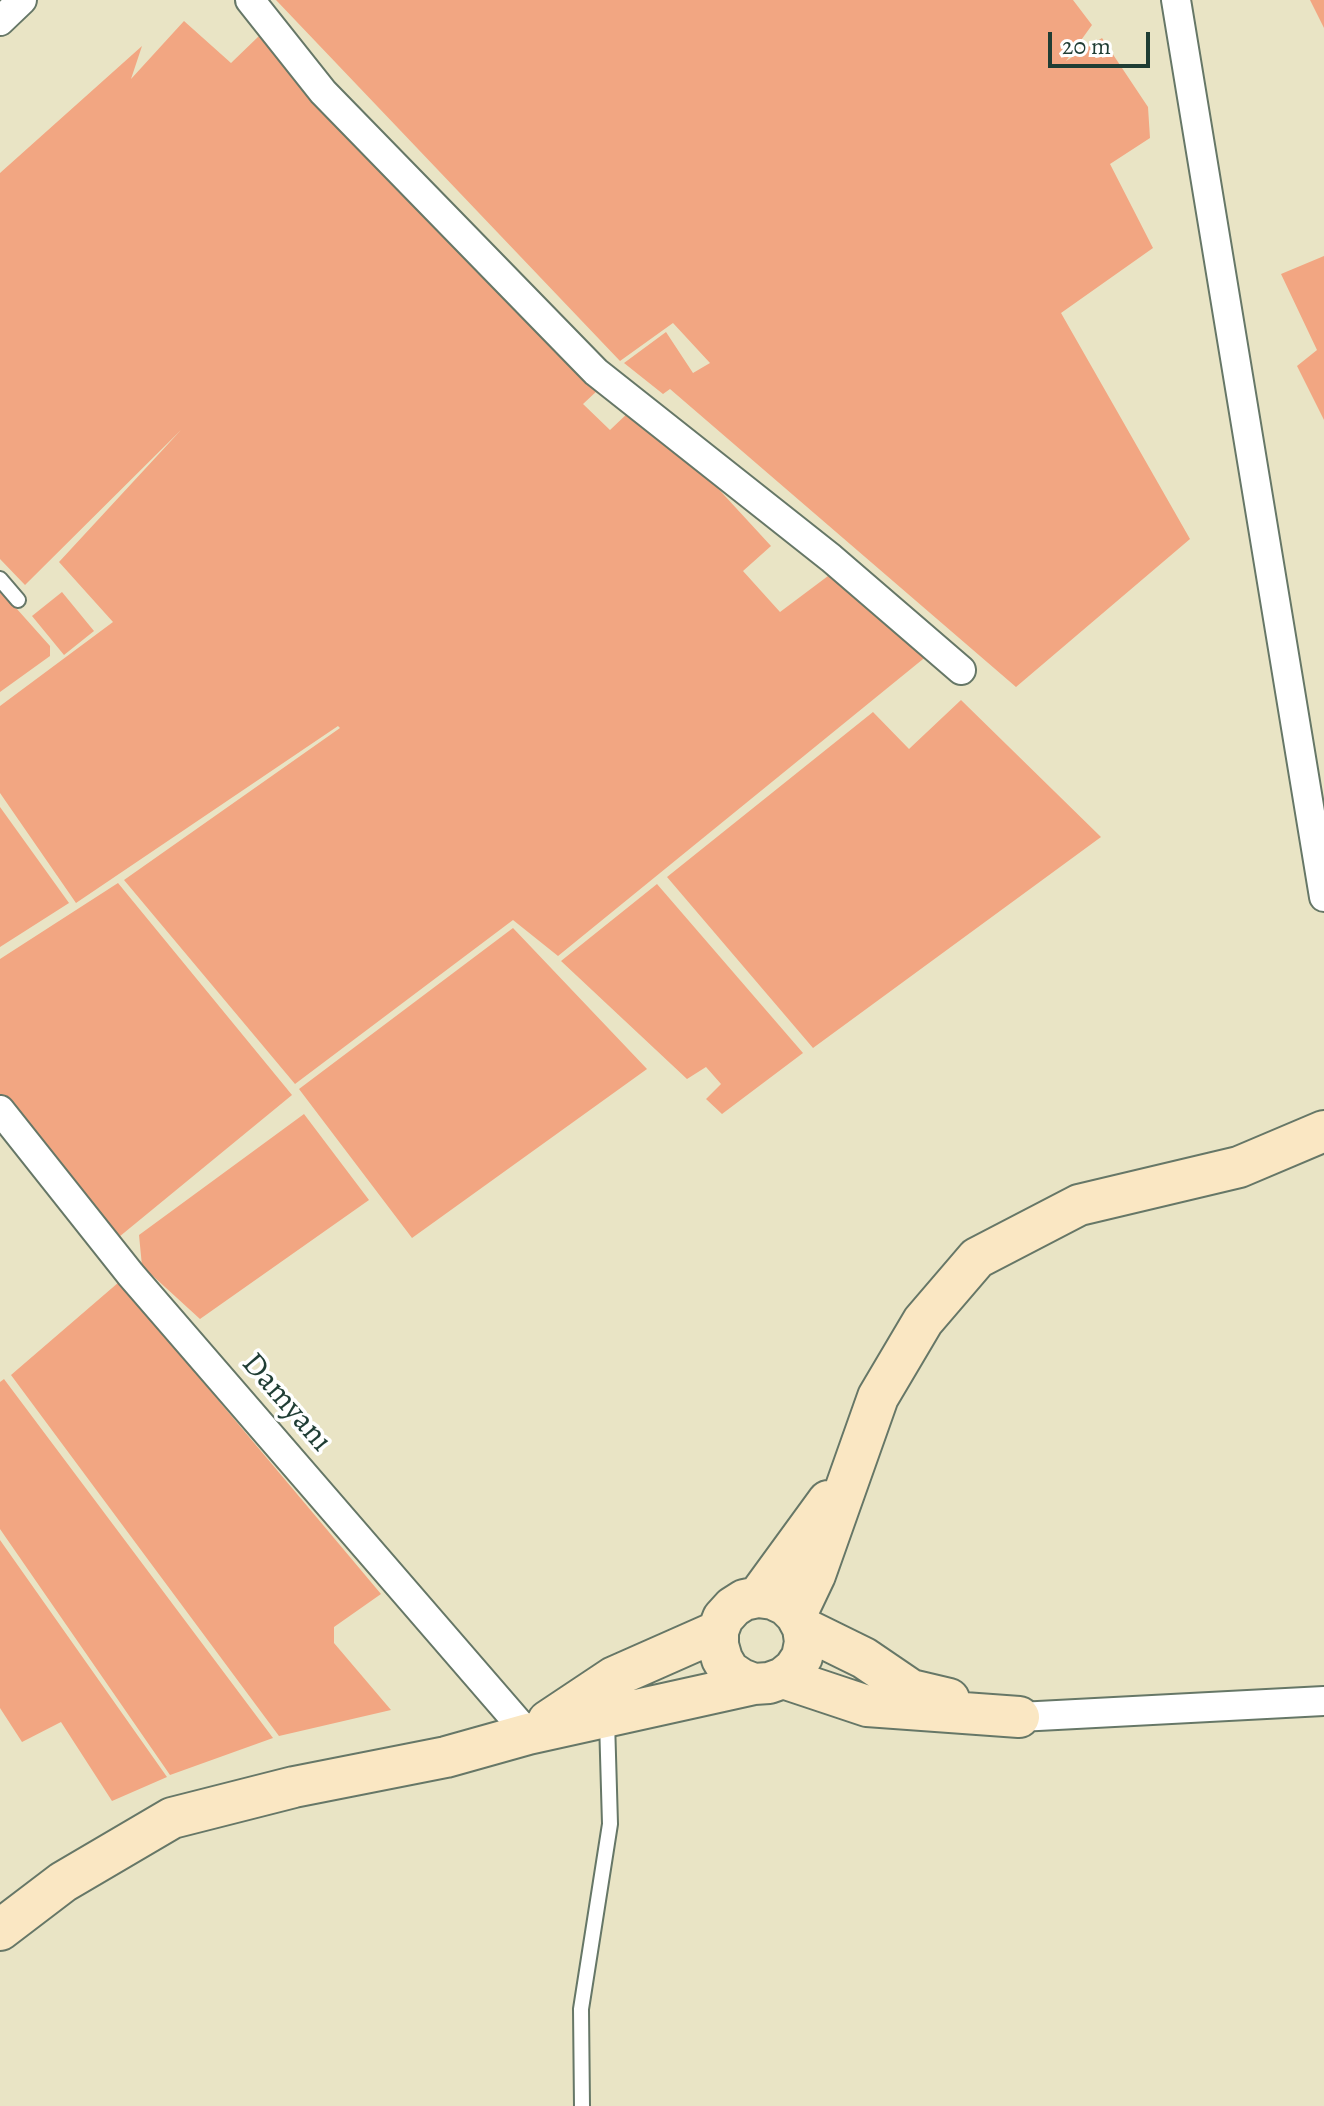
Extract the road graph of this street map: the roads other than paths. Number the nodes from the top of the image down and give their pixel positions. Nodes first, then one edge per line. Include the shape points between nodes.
1 (22, 0) edge
2 (250, 0) edge
3 (1176, 0) edge
4 (0, 21) edge
5 (0, 579) edge
6 (18, 600) dead end
7 (961, 670) dead end
8 (1324, 897) edge
9 (0, 1110) edge
10 (1324, 1131) edge
11 (850, 1472) junction
12 (758, 1597) junction
13 (800, 1621) junction
14 (718, 1631) junction
15 (769, 1681) junction
16 (1324, 1701) edge
17 (607, 1717) junction
18 (1019, 1717) junction
19 (528, 1734) junction
20 (0, 1930) edge
21 (582, 2106) edge

1 - 4 street
2 - 7 street via 323,92 596,372 831,558
3 - 8 street
5 - 6 lane
9 - 19 street, Damyanı via 131,1275
10 - 11 street via 1239,1167 1079,1205 977,1258 923,1321 893,1371
11 - 12 street
11 - 13 street
12 - 13 street via 786,1605
12 - 14 street via 733,1607
13 - 15 street via 802,1657 794,1669
13 - 18 street via 911,1690
14 - 15 street via 729,1671 741,1679
14 - 19 street via 614,1677
15 - 17 street
15 - 18 street via 867,1706
16 - 18 street
17 - 19 street
17 - 21 lane via 610,1824 581,2009
19 - 20 street via 172,1818 63,1882

